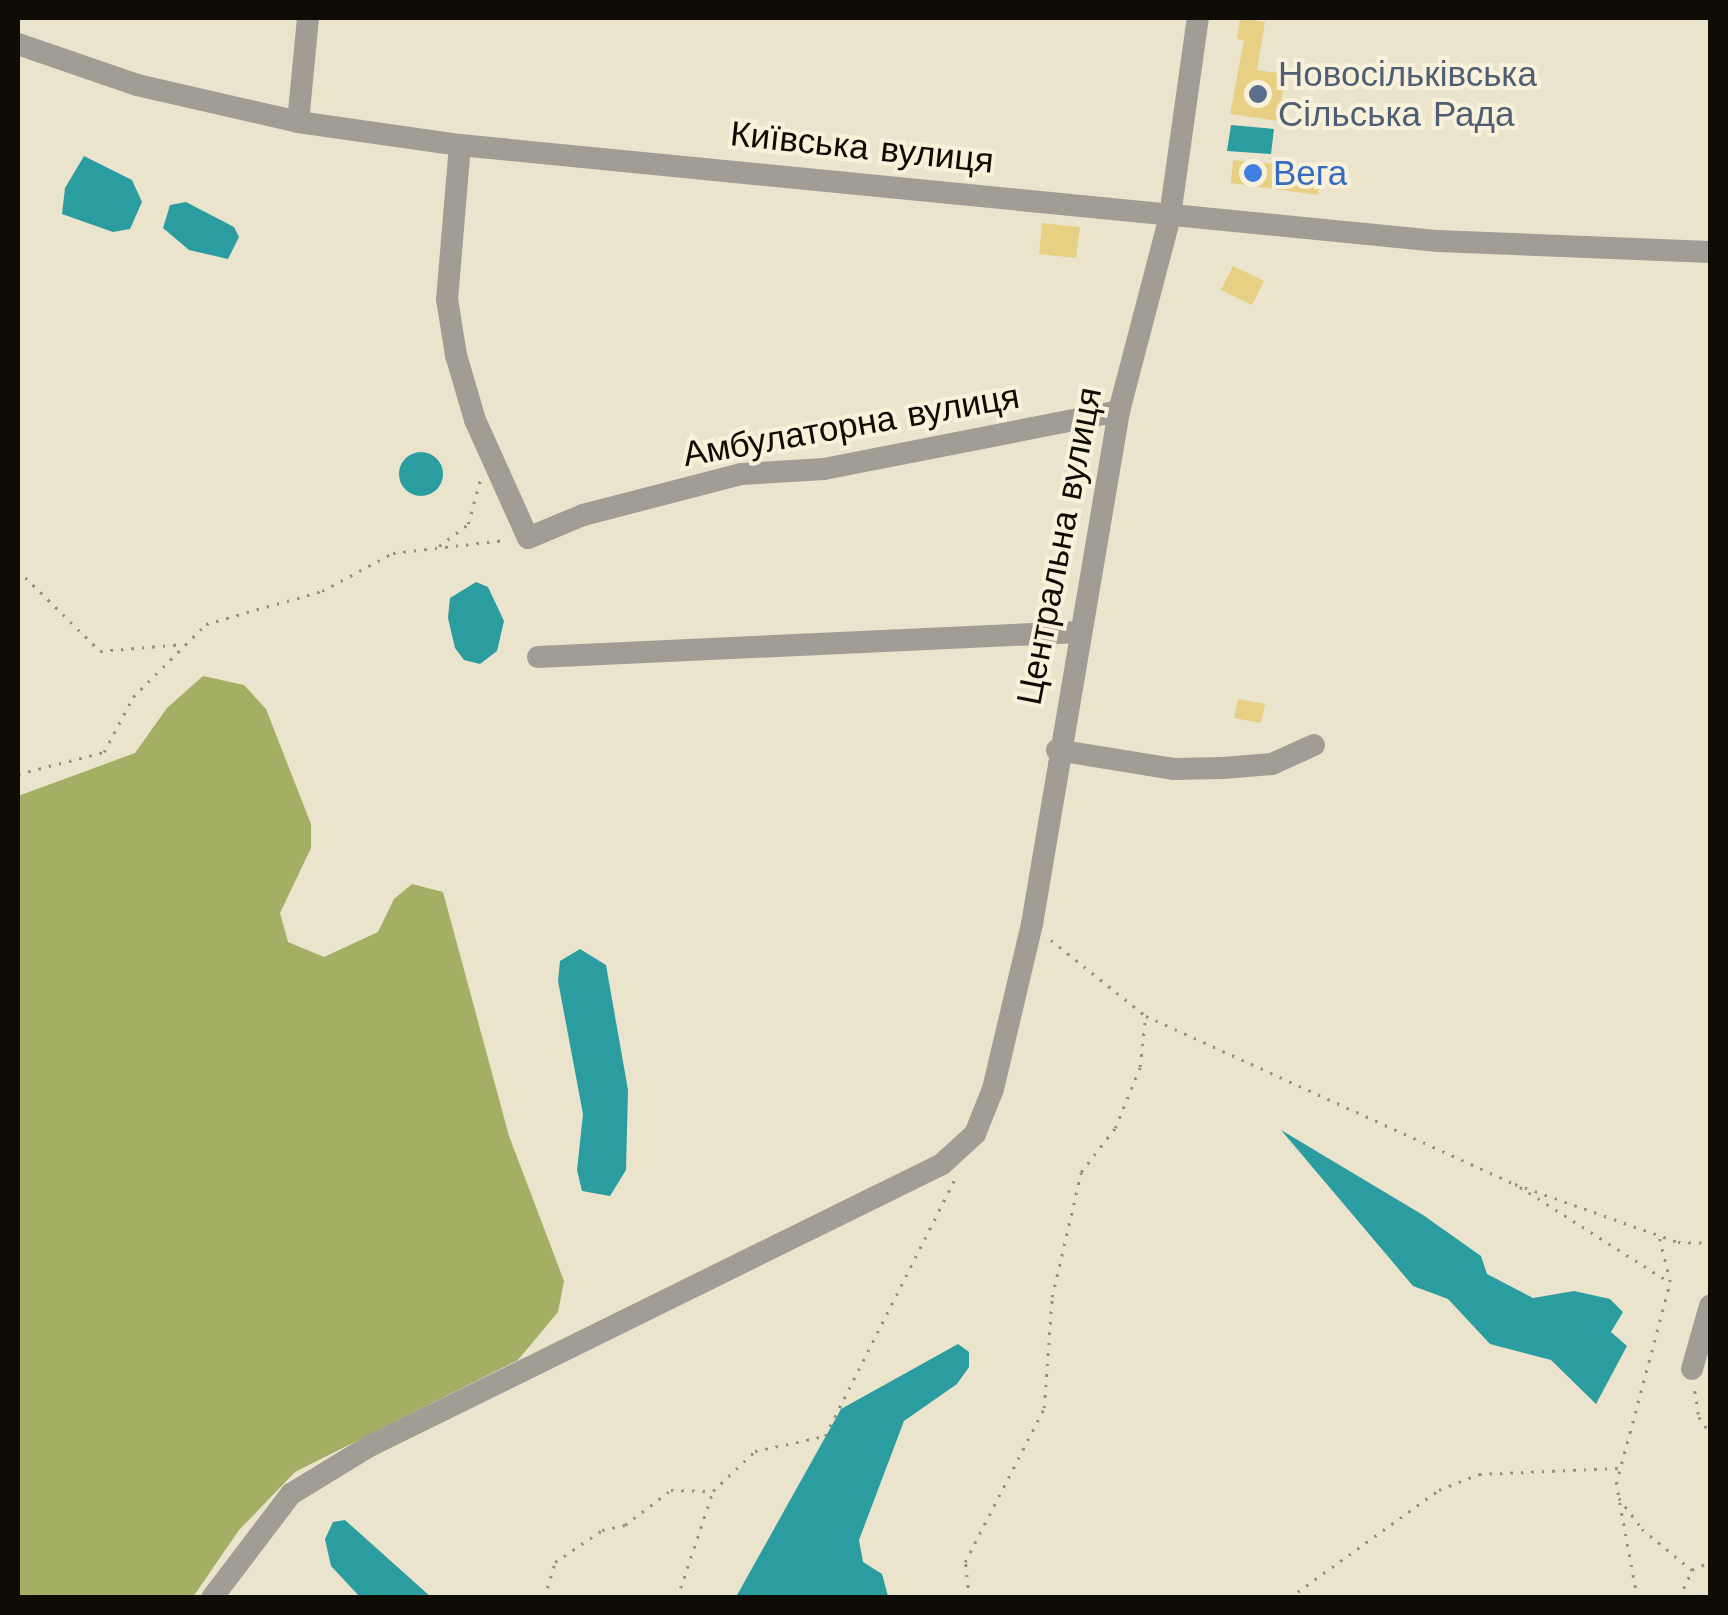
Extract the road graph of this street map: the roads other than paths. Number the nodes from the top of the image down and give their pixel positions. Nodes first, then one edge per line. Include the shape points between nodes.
1 (308, 18) edge
2 (1198, 18) edge
3 (18, 44) edge
4 (298, 122) junction
5 (460, 145) junction
6 (1170, 216) junction
7 (1710, 252) edge
8 (1119, 411) junction
9 (1079, 632) junction
10 (538, 658) dead end
11 (1314, 745) dead end
12 (1057, 750) junction
13 (1710, 1306) edge
14 (1692, 1369) road end
15 (212, 1598) edge

1 - 4 street
2 - 6 street, Центральна вулиця
3 - 4 street, Київська вулиця via 137,85
4 - 5 street, Київська вулиця
5 - 6 street, Київська вулиця
5 - 8 street, Амбулаторна вулиця via 447,298 456,355 475,420 528,538 583,516 741,474 824,469
6 - 7 street, Київська вулиця via 1438,241
6 - 8 street, Центральна вулиця
8 - 9 street, Центральна вулиця
9 - 10 street
9 - 12 street, Центральна вулиця
11 - 12 street via 1272,764 1174,769
12 - 15 street, Центральна вулиця via 1032,924 993,1089 975,1134 942,1164 368,1447 291,1494
13 - 14 street

